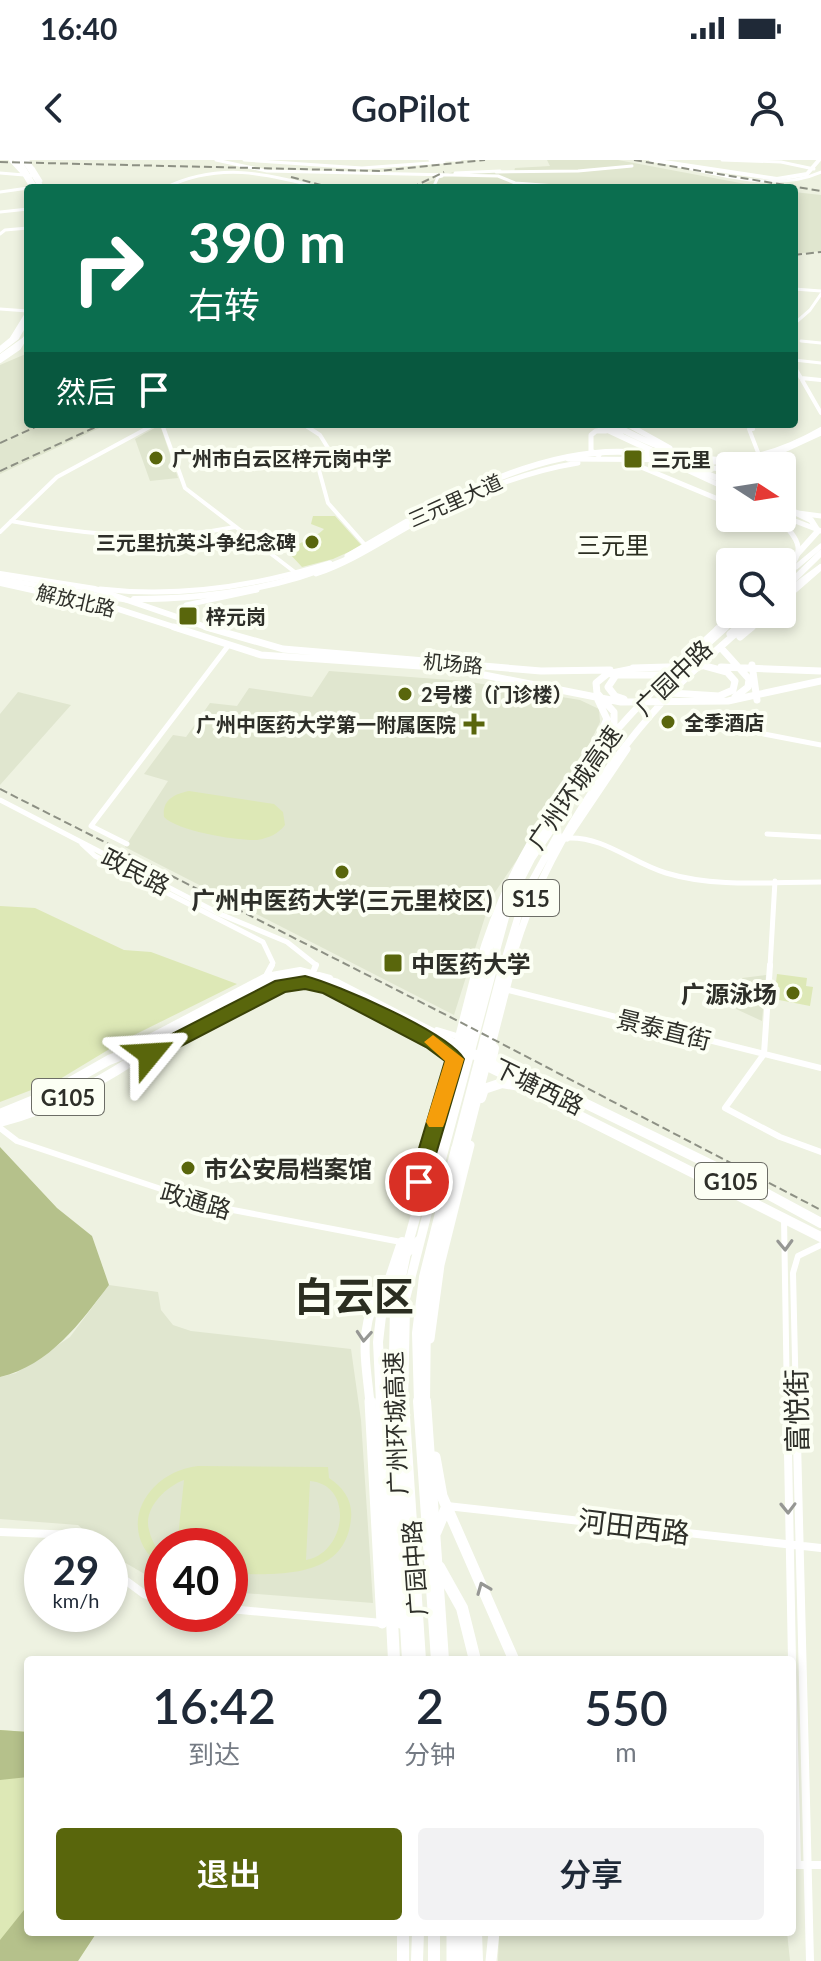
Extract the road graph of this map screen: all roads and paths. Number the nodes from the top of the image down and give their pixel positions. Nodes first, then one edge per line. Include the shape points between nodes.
1 (216, 160) edge
2 (244, 160) edge
3 (378, 160) edge
4 (430, 160) edge
5 (460, 160) edge
6 (643, 160) edge
7 (651, 160) edge
8 (658, 160) edge
9 (665, 160) edge
10 (722, 160) edge
11 (817, 160) edge
12 (447, 161) edge
13 (777, 162) edge
14 (344, 163) edge
15 (21, 164) edge
16 (685, 164) junction
17 (632, 166) dead end
18 (678, 166) junction
19 (376, 168) junction
20 (821, 171) edge
21 (515, 172) junction
22 (715, 172) junction
23 (0, 173) edge
24 (24, 175) junction
25 (444, 176) junction
26 (512, 182) junction
27 (300, 183) joint
28 (34, 184) edge
29 (36, 184) edge
30 (36, 184) edge
31 (36, 184) edge
32 (174, 184) edge
33 (304, 184) edge
34 (435, 184) edge
35 (534, 184) edge
36 (24, 189) edge
37 (0, 192) edge
38 (24, 209) edge
39 (0, 212) edge
40 (24, 228) edge
41 (0, 234) edge
42 (798, 289) edge
43 (821, 292) edge
44 (0, 309) edge
45 (24, 315) edge
46 (798, 320) edge
47 (24, 323) edge
48 (24, 323) edge
49 (24, 326) edge
50 (801, 341) dead end
51 (821, 343) edge
52 (8, 350) edge
53 (798, 363) edge
54 (821, 363) edge
55 (798, 373) edge
56 (800, 378) junction
57 (821, 380) edge
58 (810, 397) junction
59 (821, 398) edge
60 (821, 413) edge
61 (148, 428) edge
62 (163, 428) edge
63 (310, 428) edge
64 (587, 428) edge
65 (605, 428) edge
66 (612, 428) edge
67 (612, 428) edge
68 (614, 428) edge
69 (615, 428) edge
70 (634, 428) edge
71 (753, 428) edge
72 (821, 432) edge
73 (627, 440) junction
74 (758, 452) edge
75 (785, 452) edge
76 (593, 455) junction
77 (678, 456) junction
78 (716, 458) edge
79 (560, 459) junction
80 (716, 459) edge
81 (716, 459) edge
82 (626, 460) junction
83 (716, 462) edge
84 (678, 465) junction
85 (687, 465) junction
86 (716, 465) edge
87 (702, 466) junction
88 (716, 468) edge
89 (695, 469) junction
90 (716, 477) edge
91 (716, 479) edge
92 (716, 480) edge
93 (716, 498) edge
94 (716, 501) edge
95 (796, 512) edge
96 (796, 513) edge
97 (796, 515) edge
98 (428, 516) junction
99 (796, 516) edge
100 (796, 518) edge
101 (821, 518) edge
102 (11, 521) junction
103 (821, 525) edge
104 (235, 527) junction
105 (821, 531) edge
106 (0, 532) edge
107 (793, 534) joint
108 (821, 538) edge
109 (366, 546) junction
110 (821, 546) edge
111 (794, 548) edge
112 (821, 553) edge
113 (796, 557) edge
114 (796, 560) edge
115 (796, 562) edge
116 (796, 565) edge
117 (820, 567) edge
118 (296, 573) junction
119 (305, 577) junction
120 (1, 578) edge
121 (796, 580) edge
122 (796, 583) edge
123 (796, 584) edge
124 (796, 584) edge
125 (95, 589) junction
126 (54, 591) junction
127 (185, 594) junction
128 (88, 601) junction
129 (197, 601) junction
130 (161, 612) junction
131 (151, 619) junction
132 (195, 624) junction
133 (720, 628) edge
134 (723, 628) edge
135 (724, 628) edge
136 (731, 628) edge
137 (745, 628) edge
138 (745, 628) edge
139 (716, 636) junction
140 (726, 638) junction
141 (699, 643) junction
142 (229, 644) junction
143 (722, 649) junction
144 (698, 652) junction
145 (308, 661) junction
146 (332, 661) junction
147 (678, 661) junction
148 (733, 662) junction
149 (466, 663) junction
150 (705, 664) junction
151 (752, 665) junction
152 (400, 667) junction
153 (593, 667) junction
154 (449, 668) junction
155 (637, 668) junction
156 (821, 670) edge
157 (679, 671) junction
158 (821, 683) edge
159 (665, 694) junction
160 (576, 695) junction
161 (718, 699) junction
162 (757, 701) junction
163 (649, 703) junction
164 (659, 711) junction
165 (641, 717) junction
166 (722, 721) dead end
167 (611, 734) junction
168 (821, 745) edge
169 (614, 753) junction
170 (586, 758) junction
171 (617, 763) junction
172 (592, 768) junction
173 (576, 771) junction
174 (597, 777) junction
175 (562, 791) junction
176 (597, 792) junction
177 (0, 800) edge
178 (580, 803) junction
179 (568, 804) junction
180 (579, 820) junction
181 (767, 834) dead end
182 (821, 837) edge
183 (567, 838) junction
184 (590, 839) junction
185 (80, 841) junction
186 (552, 843) junction
187 (127, 844) dead end
188 (775, 881) junction
189 (821, 882) edge
190 (522, 936) junction
191 (508, 948) junction
192 (492, 965) junction
193 (503, 968) junction
194 (315, 973) junction
195 (266, 976) junction
196 (476, 978) junction
197 (278, 987) junction
198 (508, 990) junction
199 (233, 1001) junction
200 (460, 1037) junction
201 (764, 1054) junction
202 (492, 1058) junction
203 (455, 1059) junction
204 (109, 1060) junction
205 (133, 1062) junction
206 (821, 1068) edge
207 (527, 1074) junction
208 (520, 1086) junction
209 (484, 1089) junction
210 (443, 1095) junction
211 (0, 1114) edge
212 (452, 1117) junction
213 (0, 1125) edge
214 (474, 1127) junction
215 (456, 1149) junction
216 (666, 1152) junction
217 (821, 1152) edge
218 (440, 1163) junction
219 (419, 1182) junction
220 (795, 1209) junction
221 (784, 1218) junction
222 (821, 1223) edge
223 (821, 1237) edge
224 (419, 1240) junction
225 (402, 1243) junction
226 (821, 1245) edge
227 (395, 1267) junction
228 (424, 1277) junction
229 (406, 1297) junction
230 (433, 1305) junction
231 (402, 1366) junction
232 (432, 1426) junction
233 (420, 1448) junction
234 (407, 1463) junction
235 (392, 1502) junction
236 (447, 1506) junction
237 (0, 1532) edge
238 (24, 1533) edge
239 (789, 1544) junction
240 (799, 1545) junction
241 (821, 1548) edge
242 (428, 1551) junction
243 (248, 1611) edge
244 (796, 1621) junction
245 (382, 1623) junction
246 (400, 1623) junction
247 (418, 1623) junction
248 (394, 1656) edge
249 (404, 1656) edge
250 (405, 1656) edge
251 (420, 1656) edge
252 (437, 1656) edge
253 (443, 1656) edge
254 (474, 1656) edge
255 (512, 1656) edge
256 (792, 1656) edge
257 (796, 1798) edge
258 (821, 1865) edge
259 (798, 1866) edge
260 (403, 1936) edge
261 (415, 1936) edge
262 (434, 1936) edge
263 (452, 1936) edge
264 (460, 1936) edge
265 (466, 1936) edge
266 (476, 1936) edge
267 (494, 1936) edge
268 (403, 1961) edge
269 (414, 1961) edge
270 (434, 1961) edge
271 (452, 1961) edge
272 (460, 1961) edge
273 (467, 1961) edge
274 (477, 1961) edge
275 (491, 1961) edge
276 (810, 1961) edge

1 - 25 street via 262,171
2 - 14 street
3 - 19 street
4 - 12 street
5 - 12 street
6 - 18 street
7 - 11 main road via 772,179 806,175
8 - 11 main road via 779,178 804,173
9 - 16 street
10 - 13 street
12 - 19 street
13 - 20 street
14 - 19 street
15 - 24 main road
15 - 29 highway
15 - 30 main road
15 - 31 main road
16 - 18 street
16 - 22 street
17 - 21 street
18 - 22 street
20 - 22 street via 810,177 768,180
21 - 25 street
21 - 25 street via 466,170
23 - 24 street
24 - 28 main road
25 - 26 street
25 - 26 street via 505,177
25 - 34 street
26 - 35 street
27 - 32 street via 222,173 193,175
27 - 33 street
36 - 37 street
38 - 39 street
40 - 41 street
42 - 43 street
43 - 46 street
44 - 45 street
47 - 52 highway
48 - 52 main road
49 - 52 highway
50 - 51 street
53 - 54 street
55 - 56 street
56 - 57 street
56 - 58 street
58 - 59 street
58 - 60 street
61 - 102 street via 57,477
62 - 104 street via 185,488
63 - 109 street via 327,448 319,468 326,499
64 - 79 main road via 586,452
65 - 82 main road via 591,433 591,451
66 - 73 main road
67 - 73 main road
68 - 85 highway
69 - 72 highway via 675,452 722,460 770,455
70 - 78 main road via 673,449
71 - 74 street
72 - 75 main road, 三元里大道
73 - 77 main road via 633,432 642,432
73 - 85 main road
73 - 92 main road
76 - 89 highway via 639,453
76 - 98 highway via 534,470
76 - 120 highway via 550,462 467,493 336,564 228,591 127,599
77 - 80 street
77 - 82 main road
79 - 82 main road, 三元里大道
79 - 109 main road, 三元里大道 via 442,502
81 - 82 main road, 三元里大道
82 - 83 main road, 三元里大道
82 - 84 main road
82 - 94 main road
82 - 98 main road, 三元里大道 via 559,466
84 - 85 main road
84 - 93 main road via 665,472
85 - 87 main road
85 - 89 highway
85 - 91 main road
86 - 87 main road
87 - 88 main road
89 - 90 highway
95 - 101 main road
96 - 101 highway
97 - 113 highway via 818,529
98 - 119 main road, 三元里大道 via 352,561
99 - 103 main road
100 - 105 main road
102 - 104 street via 121,538 180,537
102 - 106 street
104 - 118 street
107 - 111 main road
107 - 115 main road via 801,555
108 - 114 highway
109 - 118 main road, 三元里大道
110 - 116 main road
112 - 121 highway
117 - 122 main road
117 - 123 highway
117 - 124 main road
118 - 127 main road, 三元里大道
119 - 126 main road via 170,600
119 - 129 main road, 三元里大道
120 - 125 highway, 解放北路
120 - 126 highway, 解放北路
120 - 142 highway via 126,608
125 - 127 main road, 三元里大道
125 - 128 highway via 96,597
125 - 130 highway, 机场路
126 - 128 highway, 解放北路
127 - 129 main road via 176,596 175,602
128 - 131 highway, 解放北路
129 - 132 main road via 182,612
130 - 131 highway
130 - 132 highway, 机场路
131 - 142 highway, 机场路
132 - 149 highway, 机场路 via 270,647
133 - 141 main road
134 - 250 highway, 广州环城高速 / S15 via 641,699 596,750 526,854 494,931 395,1307 393,1414
135 - 139 main road, 广园中路
136 - 140 main road, 广园中路
137 - 143 main road
138 - 150 highway, 广州环城高速 / S15
139 - 141 main road
139 - 144 main road, 广园中路
140 - 143 main road
140 - 159 main road, 广园中路
141 - 144 main road
141 - 147 main road
142 - 145 highway, 机场路 via 261,655
142 - 146 highway
142 - 187 street via 91,826
143 - 148 highway
144 - 147 main road
144 - 157 main road, 广园中路
145 - 146 highway, 机场路
145 - 152 highway
146 - 152 highway, 机场路
147 - 153 highway
148 - 151 highway
148 - 161 highway via 749,684 744,691
149 - 153 highway
149 - 155 highway, 机场路 via 552,672
150 - 155 highway, 机场路
150 - 156 highway, 机场路
150 - 161 highway via 735,681 733,690
150 - 253 highway, 广州环城高速 / S15 via 640,727 568,830 531,898 510,966 426,1314 424,1388
151 - 156 highway
151 - 162 highway
152 - 154 highway, 机场路
152 - 170 highway via 591,695 603,705 607,719
153 - 154 highway via 597,676 588,679
154 - 160 highway, 机场路
155 - 167 highway via 604,675 596,683 614,712
157 - 163 highway via 662,676 625,674 608,682 609,690 622,699
157 - 167 main road, 广园中路
158 - 161 highway, 机场路
158 - 162 highway
159 - 161 highway
159 - 165 highway, 广园中路
160 - 163 highway, 机场路
160 - 167 highway via 604,711
161 - 163 highway, 机场路
162 - 164 highway
164 - 165 highway
164 - 171 main road
165 - 169 highway, 广园中路
166 - 168 street
167 - 170 highway
167 - 172 highway, 广园中路
169 - 171 main road
169 - 174 highway, 广园中路
170 - 173 main road
171 - 176 main road
172 - 173 main road
172 - 179 highway, 广园中路
173 - 175 main road
174 - 176 main road
174 - 178 highway, 广园中路
175 - 179 main road
175 - 196 main road via 505,889
176 - 180 main road
177 - 185 street
178 - 180 main road
178 - 186 highway, 广园中路
179 - 192 highway, 广园中路 via 520,879
180 - 183 main road
180 - 184 street
181 - 182 street
183 - 184 street
183 - 186 main road
183 - 190 main road
184 - 188 street via 682,877
185 - 194 street, 政民路 via 220,914 287,942 316,965
185 - 195 street, 政民路 via 95,856 263,942 273,963
186 - 191 highway, 广园中路 via 525,894
188 - 189 street
188 - 201 street
190 - 191 main road
190 - 198 main road
191 - 193 highway, 广园中路
192 - 196 main road
192 - 212 highway, 广园中路
193 - 198 highway
193 - 215 main road, 广园中路
194 - 195 street, 下塘西路
194 - 197 street
194 - 200 street, 下塘西路
195 - 197 street
195 - 204 street, 下塘西路
196 - 200 main road
197 - 203 street, 下塘西路 via 305,982 328,988 433,1042
197 - 205 street, 下塘西路
198 - 201 street, 景泰直街
198 - 202 highway
199 - 204 highway, 下塘西路 / G105
199 - 205 highway, 下塘西路 / G105
199 - 216 highway, 下塘西路 / G105 via 281,981 325,983
200 - 203 main road
201 - 206 street, 景泰直街
201 - 217 street via 725,1108
202 - 207 highway
202 - 209 main road
203 - 210 main road
204 - 211 highway, 下塘西路 / G105
205 - 213 highway, 下塘西路 / G105
207 - 208 highway via 519,1078
207 - 220 highway
208 - 209 highway via 502,1083
208 - 221 highway
209 - 214 highway
210 - 212 main road
210 - 219 main road
212 - 218 highway, 广园中路
213 - 225 street, 政通路 via 17,1141 185,1198
214 - 215 highway
214 - 230 main road
215 - 228 highway, 广园中路
216 - 220 highway, 下塘西路 / G105
216 - 221 highway, 下塘西路 / G105
218 - 219 highway
218 - 224 main road, 广园中路
219 - 225 highway
220 - 222 highway, G105
221 - 223 highway, G105
221 -> 239 street, 富悦街
224 - 227 main road
224 - 229 main road, 广园中路
225 - 227 highway
226 - 240 street, 富悦街 via 798,1256 793,1273
227 - 229 highway
227 -> 245 main road via 372,1302 363,1336
227 - 248 highway via 378,1329
228 - 230 main road
228 - 233 highway, 广园中路 via 416,1352
229 - 231 highway, 广园中路
230 - 232 main road
231 - 234 highway, 广园中路
231 - 235 main road via 390,1414
232 - 233 main road
232 - 236 main road via 437,1475
233 - 242 highway, 广园中路
234 - 235 main road
234 - 247 highway, 广园中路
235 - 246 main road
236 - 239 street, 河田西路
236 - 242 main road
255 -> 236 main road
237 - 238 street
239 - 240 street, 河田西路
239 - 244 street, 富悦街
240 - 241 street, 河田西路
240 - 244 street, 富悦街
242 - 252 highway, 广园中路
242 - 254 highway via 462,1608
243 - 245 street
244 - 256 street, 富悦街
244 - 259 street, 富悦街
245 - 246 street
246 - 247 street
246 - 249 main road
247 - 251 highway, 广园中路
257 - 259 street, 富悦街
258 - 259 street
259 - 276 street
260 - 268 highway
261 - 269 highway
262 - 270 highway
263 - 271 main road
264 - 272 highway
265 - 273 highway
266 - 274 highway
267 - 275 main road

